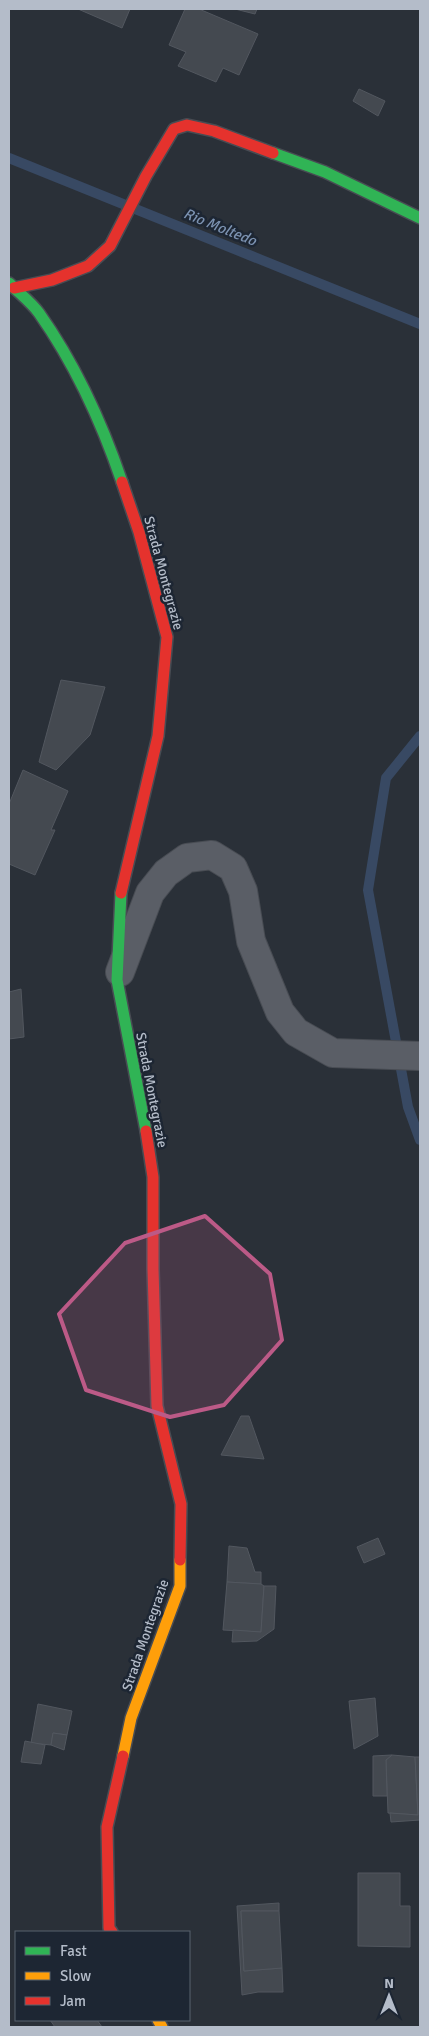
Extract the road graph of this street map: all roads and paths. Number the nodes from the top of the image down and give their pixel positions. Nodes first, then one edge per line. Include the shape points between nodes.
1 (420, 218) edge
2 (11, 286) edge
3 (117, 980) junction
4 (420, 1056) edge
5 (111, 1931) edge

1 - 2 street via 325,172 214,131 187,125 174,129 110,246 88,266 52,280
2 - 3 street, Strada Montegrazie via 38,312 76,374 107,439 139,532 167,637 158,736 121,890
3 - 4 street via 150,892 166,873 187,858 212,855 233,868 243,892 251,941 280,1012 296,1032 333,1053
3 - 5 street, Strada Montegrazie via 153,1176 157,1406 181,1504 180,1586 131,1718 107,1827

